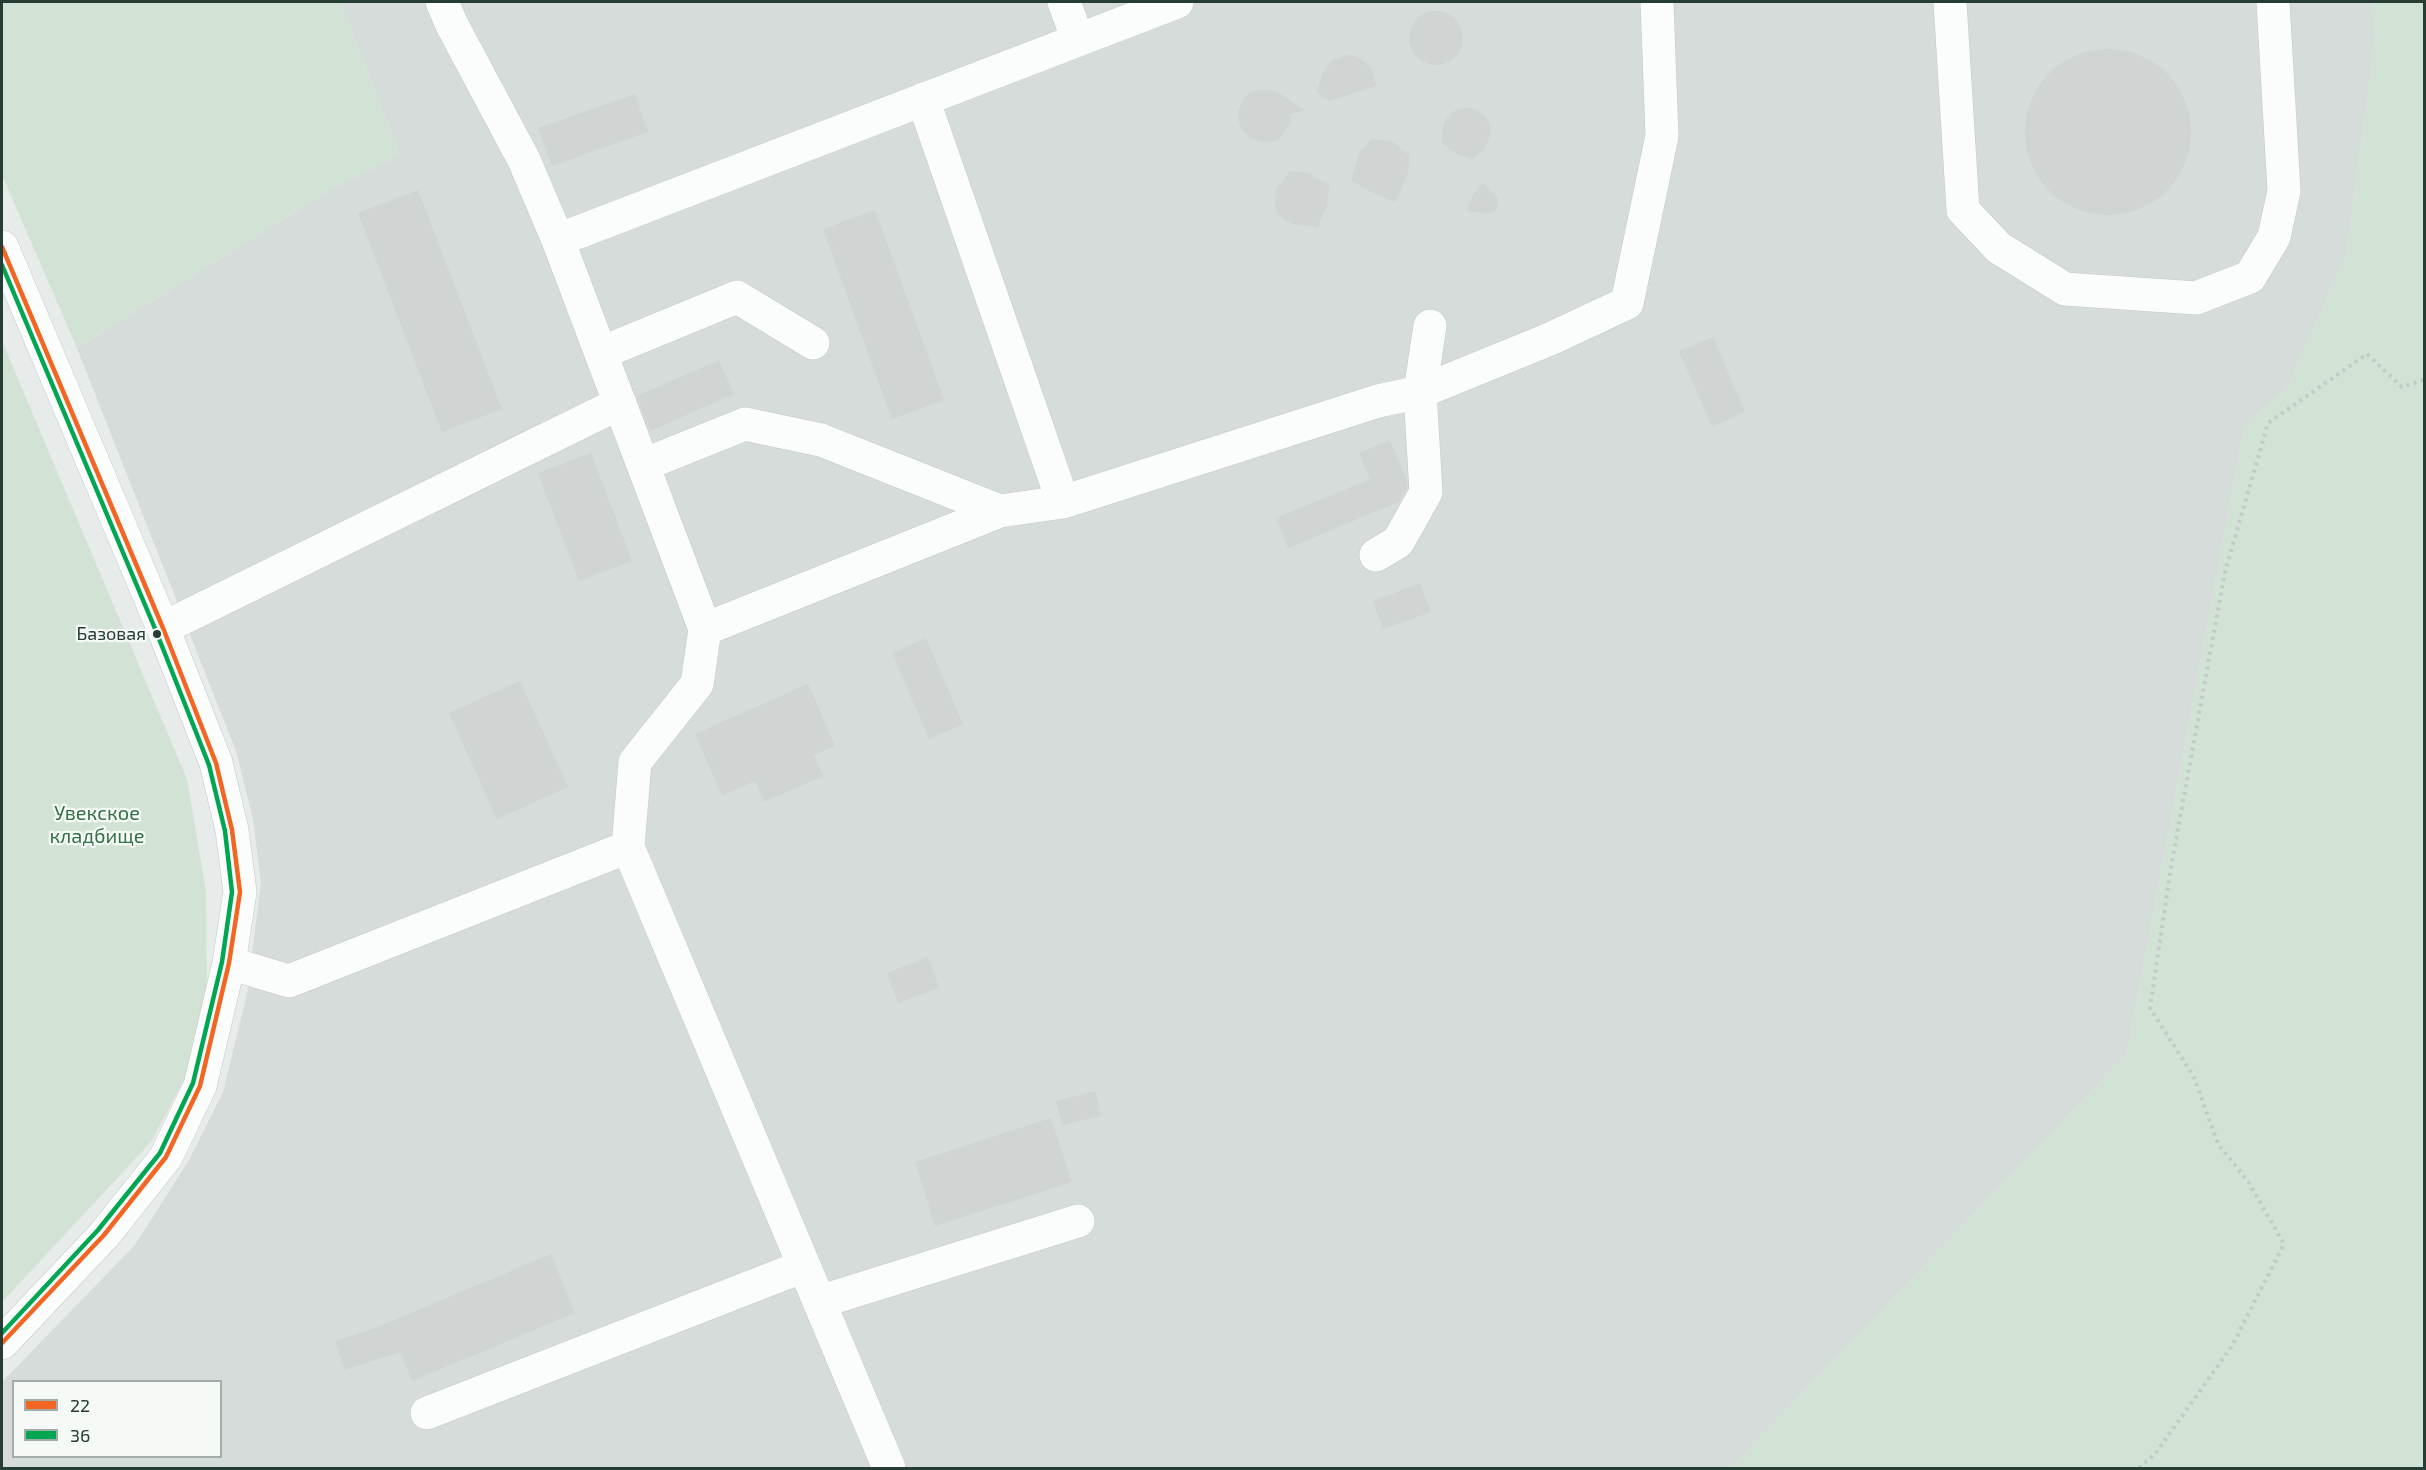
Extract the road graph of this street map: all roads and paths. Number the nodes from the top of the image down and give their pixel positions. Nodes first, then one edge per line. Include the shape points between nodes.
1 (442, 2) edge
2 (1064, 2) edge
3 (1178, 2) edge
4 (1657, 2) edge
5 (1950, 2) edge
6 (2272, 2) edge
7 (1078, 40) junction
8 (923, 99) junction
9 (558, 240) junction
10 (2, 247) edge
11 (1430, 326) dead end
12 (813, 343) dead end
13 (601, 353) junction
14 (2424, 380) edge
15 (1420, 392) junction
16 (620, 403) junction
17 (643, 465) junction
18 (1063, 502) junction
19 (1000, 511) junction
20 (1376, 555) dead end
21 (163, 628) junction
22 (705, 629) junction
23 (628, 847) junction
24 (229, 963) junction
25 (1078, 1221) dead end
26 (804, 1266) junction
27 (819, 1302) junction
28 (2, 1343) edge
29 (427, 1413) dead end
30 (889, 1468) edge
31 (2139, 1468) edge

1 - 9 street via 524,160
2 - 7 street
3 - 7 street
4 - 15 street via 1662,136 1627,303
5 - 6 street via 1963,210 1999,248 2066,289 2196,298 2250,277 2274,237 2284,191
7 - 8 street
8 - 9 street
8 - 18 street
9 - 13 street
10 - 21 street
11 - 15 street
12 - 13 street via 737,297
13 - 16 street
14 - 31 path via 2402,387 2367,354 2268,423 2226,572 2171,867 2150,1008 2194,1077 2218,1144 2249,1183 2284,1244 2232,1346 2155,1455
15 - 18 street via 1378,401
15 - 20 street via 1426,492 1398,542
16 - 17 street
16 - 21 street
17 - 19 street via 745,423 821,440
17 - 22 street
18 - 19 street
19 - 22 street
21 - 24 street via 216,763 232,830 240,892
22 - 23 street via 697,684 635,762
23 - 24 street via 290,981
23 - 26 street
24 - 28 street via 200,1086 166,1157 104,1235
25 - 27 street
26 - 27 street
26 - 29 street
27 - 30 street

